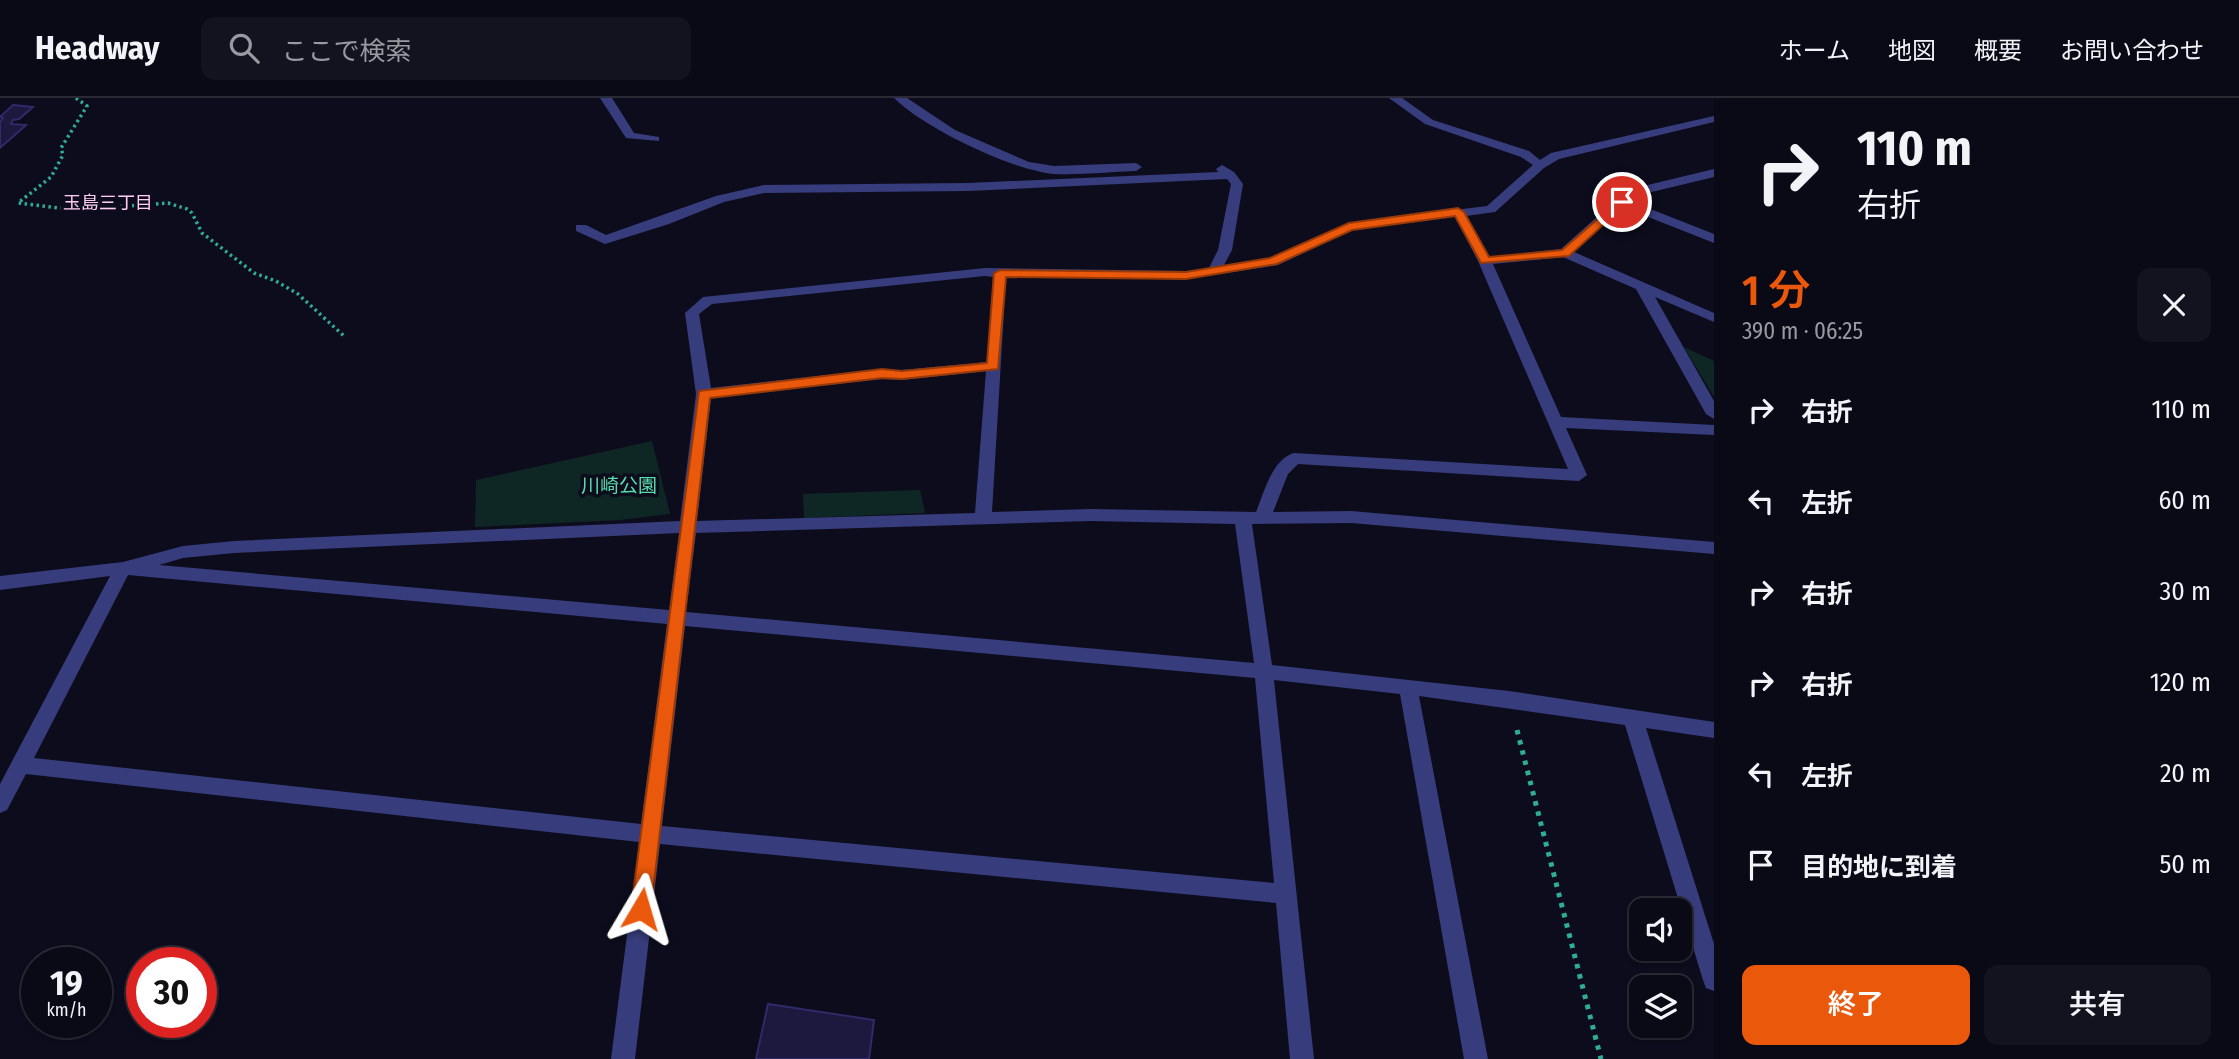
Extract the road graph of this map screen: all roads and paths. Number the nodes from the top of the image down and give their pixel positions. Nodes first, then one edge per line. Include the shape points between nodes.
1 (76, 98) edge
2 (606, 98) edge
3 (900, 98) edge
4 (1395, 98) edge
5 (1714, 119) edge
6 (655, 139) dead end
7 (1540, 165) junction
8 (1714, 173) edge
9 (1230, 174) junction
10 (1622, 202) junction
11 (1458, 212) junction
12 (580, 228) dead end
13 (1714, 239) edge
14 (1565, 253) junction
15 (1485, 261) junction
16 (1214, 271) junction
17 (1000, 273) junction
18 (1642, 287) junction
19 (1714, 318) edge
20 (344, 337) dead end
21 (993, 366) junction
22 (704, 394) junction
23 (1714, 414) edge
24 (1556, 422) junction
25 (1714, 430) edge
26 (983, 518) junction
27 (1253, 518) junction
28 (685, 527) junction
29 (1714, 548) edge
30 (123, 568) junction
31 (0, 583) edge
32 (677, 617) junction
33 (1264, 671) junction
34 (1408, 687) junction
35 (1509, 699) junction
36 (1633, 718) junction
37 (1714, 730) edge
38 (21, 765) junction
39 (0, 804) edge
40 (650, 834) junction
41 (1285, 894) junction
42 (1714, 980) edge
43 (622, 1059) edge
44 (1302, 1059) edge
45 (1476, 1059) edge
46 (1601, 1059) edge

1 - 20 path via 87,106 61,148 63,155 51,177 18,203 75,211 178,205 192,213 202,233 254,273 298,295
2 - 6 street via 630,136
3 - 9 street via 951,132 1026,164 1054,170 1206,165
4 - 7 street via 1429,122 1525,154
5 - 7 street via 1555,156
7 - 11 street via 1491,209
8 - 10 street via 1631,193
9 - 12 street via 968,187 764,189 720,199 605,240
9 - 16 street via 1237,184 1225,250
10 - 13 street
10 - 14 street
11 - 15 street
11 - 16 street via 1349,227 1273,262
14 - 15 street
14 - 18 street
15 - 24 street
16 - 17 street via 1173,276
17 - 21 street
17 - 22 street via 708,300 692,313
18 - 19 street
18 - 23 street
21 - 22 street
21 - 26 street
22 - 28 street
24 - 25 street
24 - 27 street via 1579,475 1294,458
26 - 27 street via 1090,514
26 - 28 street
27 - 29 street via 1351,517
27 - 33 street
28 - 30 street via 234,547 183,552
28 - 32 street
30 - 31 street
30 - 32 street
30 - 38 street
32 - 33 street
32 - 40 street
33 - 34 street
33 - 41 street
34 - 35 street
34 - 45 street
35 - 36 street
35 - 46 path
36 - 37 street
36 - 42 street
38 - 39 street
38 - 40 street
40 - 41 street
40 - 43 street
41 - 44 street

